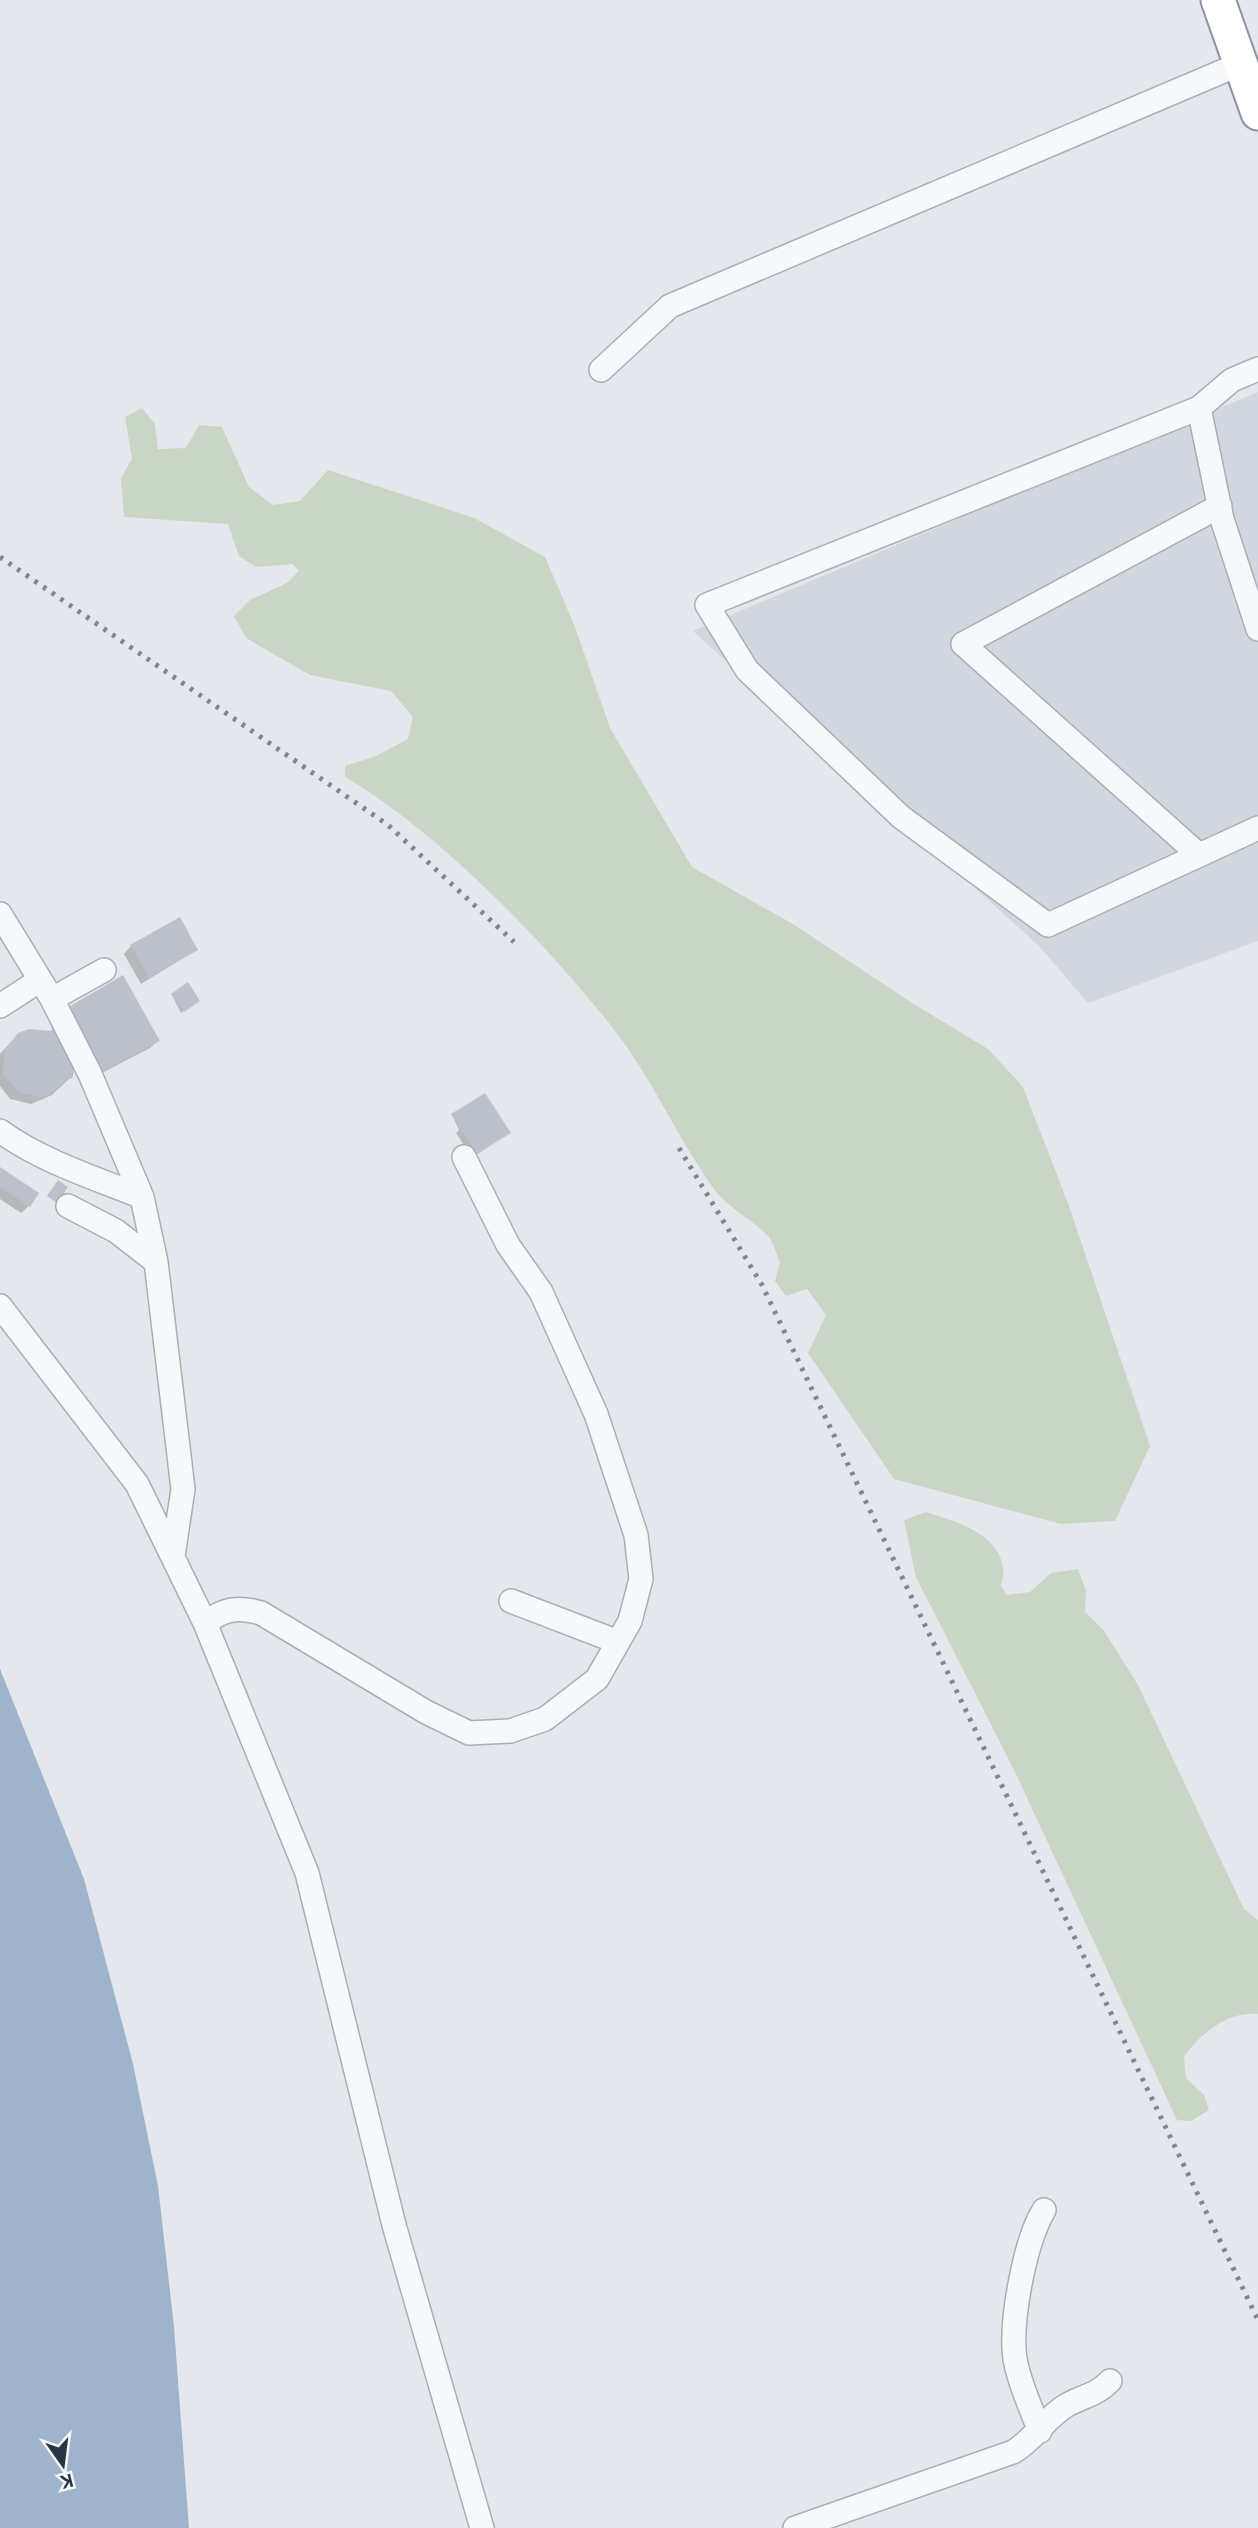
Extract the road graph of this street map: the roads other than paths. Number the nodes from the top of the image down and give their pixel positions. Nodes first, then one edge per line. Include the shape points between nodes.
1 (1218, 0) edge
2 (1240, 64) junction
3 (1258, 113) edge
4 (1258, 369) edge
5 (601, 370) dead end
6 (1199, 408) junction
7 (1220, 506) junction
8 (1258, 629) edge
9 (1258, 828) edge
10 (1199, 855) junction
11 (0, 914) edge
12 (104, 970) dead end
13 (40, 980) junction
14 (52, 999) junction
15 (0, 1006) edge
16 (0, 1131) edge
17 (464, 1157) dead end
18 (142, 1197) junction
19 (68, 1206) dead end
20 (156, 1262) junction
21 (0, 1306) edge
22 (173, 1556) junction
23 (510, 1601) dead end
24 (205, 1623) junction
25 (618, 1642) junction
26 (1044, 2210) dead end
27 (1110, 2381) dead end
28 (1040, 2431) junction
29 (482, 2528) edge
30 (795, 2528) edge

1 - 2 highway
2 - 3 highway
2 - 5 street via 670,306
4 - 6 street via 1231,380
6 - 7 street
6 - 10 street via 707,605 747,670 901,817 1048,925
7 - 8 street
7 - 10 street via 963,644
9 - 10 street
11 - 13 street
12 - 14 street
13 - 14 street
13 - 15 street
14 - 18 street via 90,1074
16 - 18 street via 44,1156
17 - 25 street via 508,1245 550,1309 596,1414 636,1535 641,1579
18 - 20 street
19 - 20 street via 116,1231
20 - 22 street via 183,1489
21 - 22 street via 137,1484
22 - 24 street
23 - 25 street
24 - 25 street via 220,1612 241,1607 261,1613 468,1733 510,1731 545,1719 597,1679
24 - 29 street via 307,1874 394,2225
26 - 28 street via 1034,2225 1014,2344
27 - 28 street via 1101,2391 1066,2406
28 - 30 street via 1013,2452

